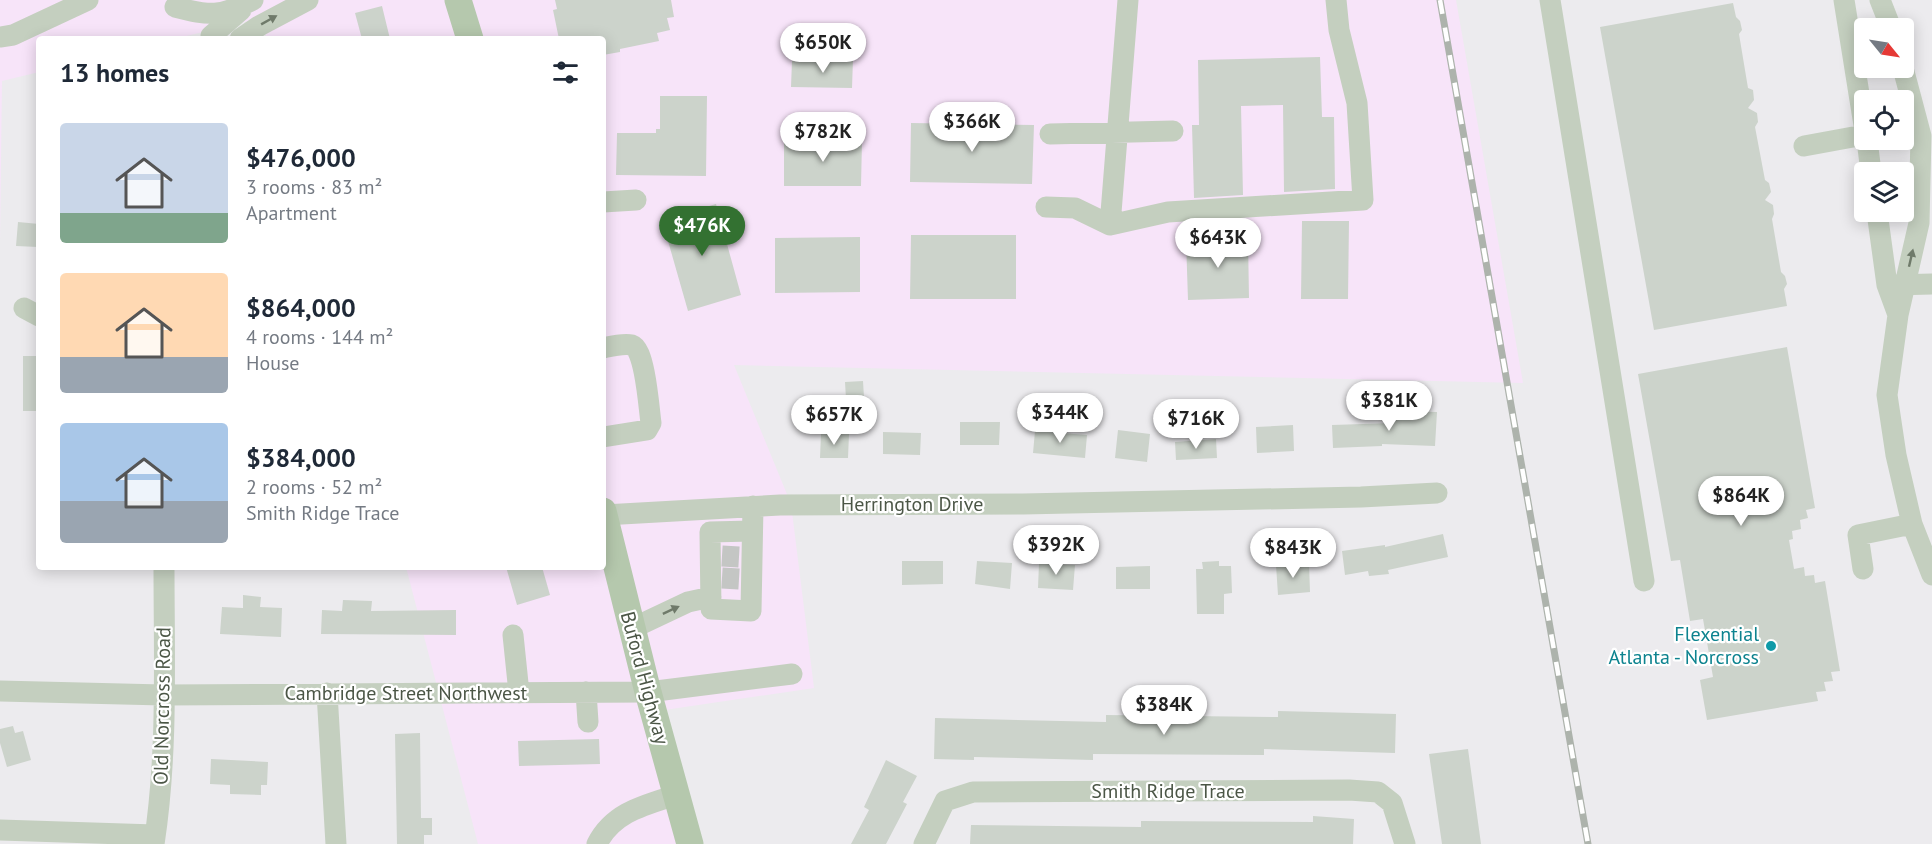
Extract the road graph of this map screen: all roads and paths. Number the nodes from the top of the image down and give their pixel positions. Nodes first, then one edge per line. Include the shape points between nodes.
1 (88, 0) edge
2 (253, 0) edge
3 (308, 0) edge
4 (458, 0) edge
5 (1128, 0) edge
6 (1336, 0) edge
7 (1550, 0) edge
8 (1844, 0) edge
9 (1880, 0) edge
10 (174, 3) edge
11 (1887, 18) edge
12 (200, 36) edge
13 (211, 36) edge
14 (244, 36) edge
15 (469, 36) edge
16 (0, 37) edge
17 (1858, 90) edge
18 (1118, 131) junction
19 (1173, 131) dead end
20 (1914, 132) edge
21 (1050, 134) dead end
22 (1854, 137) edge
23 (1804, 146) dead end
24 (636, 200) dead end
25 (606, 202) edge
26 (1046, 207) dead end
27 (1880, 222) edge
28 (1110, 225) junction
29 (1932, 284) edge
30 (1896, 285) junction
31 (606, 347) edge
32 (606, 437) edge
33 (1437, 493) dead end
34 (753, 506) junction
35 (606, 513) edge
36 (606, 521) edge
37 (1912, 524) junction
38 (752, 531) junction
39 (1863, 569) dead end
40 (164, 570) edge
41 (728, 571) junction
42 (1932, 575) edge
43 (1644, 580) dead end
44 (633, 628) junction
45 (513, 635) dead end
46 (792, 674) dead end
47 (0, 691) edge
48 (586, 692) junction
49 (648, 692) junction
50 (327, 693) junction
51 (519, 693) junction
52 (163, 695) junction
53 (588, 722) dead end
54 (676, 795) junction
55 (0, 831) edge
56 (154, 839) edge
57 (336, 844) edge
58 (597, 844) edge
59 (690, 844) edge
60 (924, 844) edge
61 (1405, 844) edge

1 - 16 street via 13,35
2 - 10 street via 231,11 203,14
2 - 13 street
14 -> 3 street
4 - 15 main road
5 - 18 street
6 - 28 street via 1339,30 1357,103 1363,200 1168,212
7 - 43 street
8 - 17 street
9 - 11 street
10 - 12 street
18 - 19 street
18 - 21 street
18 - 28 street
30 -> 20 street via 1919,223 1921,136
22 - 23 street
24 - 25 street
26 - 28 street via 1075,208
27 - 30 street
29 - 30 street
30 - 37 street via 1898,315 1887,395
31 - 32 street via 632,345 638,350 651,423 647,430
33 - 34 street, Herrington Drive via 1023,504
34 - 35 street, Herrington Drive
34 - 38 street
36 - 44 main road, Buford Highway
37 - 39 street via 1858,535
37 - 42 street
38 - 41 street
38 - 41 street via 710,532
40 - 52 street, Old Norcross Road
44 -> 41 street via 688,602
44 - 49 main road, Buford Highway
45 - 51 street
46 - 49 street, Cambridge Street Northwest
47 - 52 street, Cambridge Street Northwest
48 - 49 street, Cambridge Street Northwest
48 - 51 street, Cambridge Street Northwest
48 - 53 street
49 - 54 main road, Buford Highway
50 - 51 street, Cambridge Street Northwest
50 - 52 street, Cambridge Street Northwest
50 - 57 street
52 - 56 street, Old Norcross Road via 160,806
54 - 58 street via 622,815
54 - 59 main road, Buford Highway
55 - 56 street
60 - 61 street, Smith Ridge Trace via 945,801 973,792 1349,790 1378,792 1392,803

